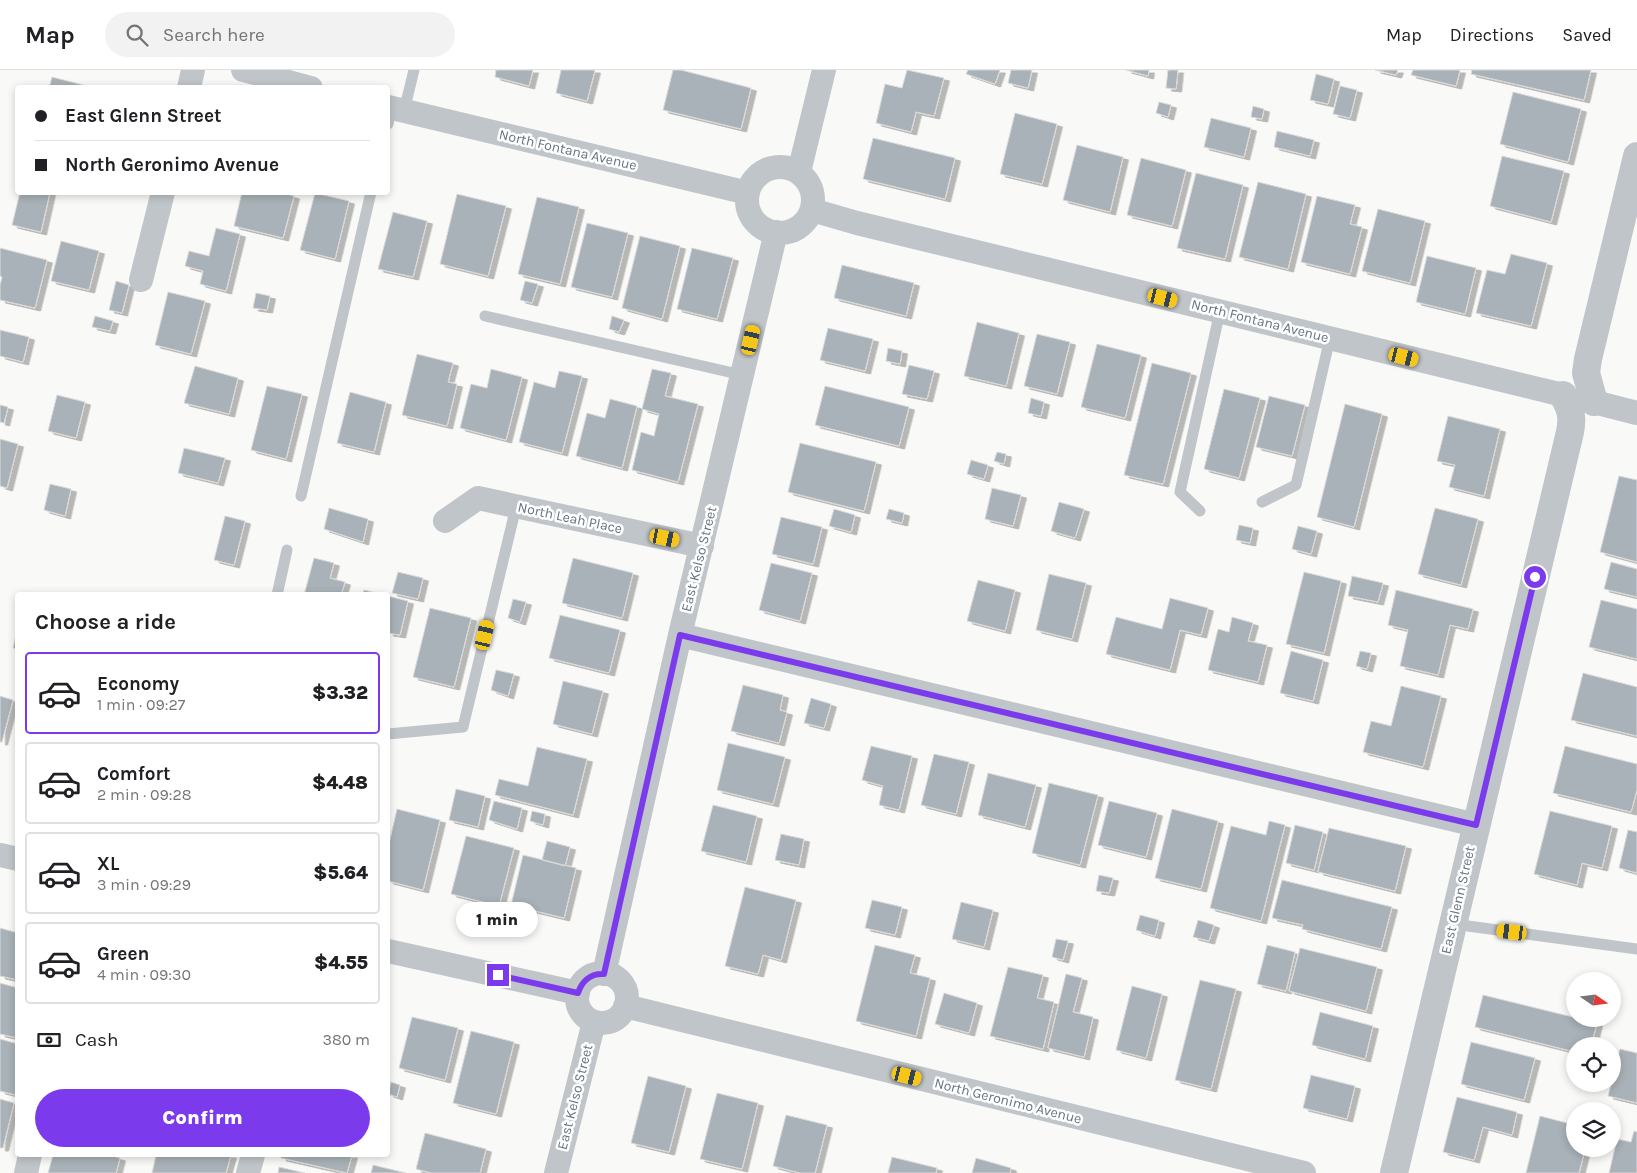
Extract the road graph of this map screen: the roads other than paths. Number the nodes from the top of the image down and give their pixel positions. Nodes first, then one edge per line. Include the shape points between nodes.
1 (193, 70) edge
2 (414, 70) edge
3 (824, 70) edge
4 (254, 71) edge
5 (190, 85) edge
6 (301, 85) edge
7 (392, 112) edge
8 (1637, 156) edge
9 (798, 172) junction
10 (748, 192) junction
11 (162, 195) edge
12 (371, 195) edge
13 (812, 210) junction
14 (776, 232) junction
15 (142, 280) dead end
16 (1220, 312) junction
17 (485, 316) dead end
18 (1597, 321) junction
19 (1330, 338) junction
20 (742, 376) junction
21 (1563, 395) junction
22 (1594, 402) junction
23 (1637, 413) edge
24 (1557, 482) junction
25 (301, 496) dead end
26 (1262, 502) dead end
27 (516, 507) junction
28 (1200, 511) dead end
29 (445, 521) dead end
30 (702, 546) junction
31 (288, 550) dead end
32 (278, 592) edge
33 (680, 635) junction
34 (390, 734) edge
35 (1476, 825) junction
36 (0, 855) edge
37 (15, 858) edge
38 (1453, 924) junction
39 (1637, 949) edge
40 (390, 951) edge
41 (604, 974) junction
42 (578, 993) junction
43 (625, 1006) junction
44 (594, 1022) junction
45 (30, 1157) edge
46 (252, 1157) edge
47 (26, 1173) edge
48 (248, 1173) edge
49 (556, 1173) edge
50 (1304, 1173) edge
51 (1394, 1173) edge

1 - 5 street
2 - 7 lane
3 - 9 street
4 - 6 street
7 - 10 street, North Fontana Avenue
8 - 18 street
9 - 10 street via 788,168 766,169 757,176
9 - 13 street via 811,189 814,199
10 - 14 street via 748,208 753,218 760,227
11 - 15 street
12 - 25 lane
13 - 14 street via 800,226 791,231
13 - 16 street, North Fontana Avenue
14 - 20 street, East Kelso Street
16 - 19 street, North Fontana Avenue
16 - 28 lane via 1180,492
17 - 20 lane
18 - 21 street via 1578,337
18 - 22 street via 1586,373
19 - 21 street, North Fontana Avenue
19 - 26 lane via 1296,485
20 - 30 street, East Kelso Street
21 - 24 street, East Glenn Street via 1572,418
22 - 23 street
22 - 24 street via 1582,456
24 - 35 street, East Glenn Street
27 - 29 street, North Leah Place via 478,498
27 - 30 street, North Leah Place
27 - 34 lane via 463,727
30 - 33 street, East Kelso Street
31 - 32 lane
33 - 35 street
33 - 41 street, East Kelso Street
35 - 38 street, East Glenn Street
36 - 37 street
38 - 39 lane
38 - 51 street, East Glenn Street
40 - 42 street
41 - 42 street via 586,979
41 - 43 street via 617,978 623,985
42 - 44 street via 579,1009
43 - 44 street via 613,1021
43 - 50 street, North Geronimo Avenue
44 - 49 street, East Kelso Street
45 - 47 street
46 - 48 street

